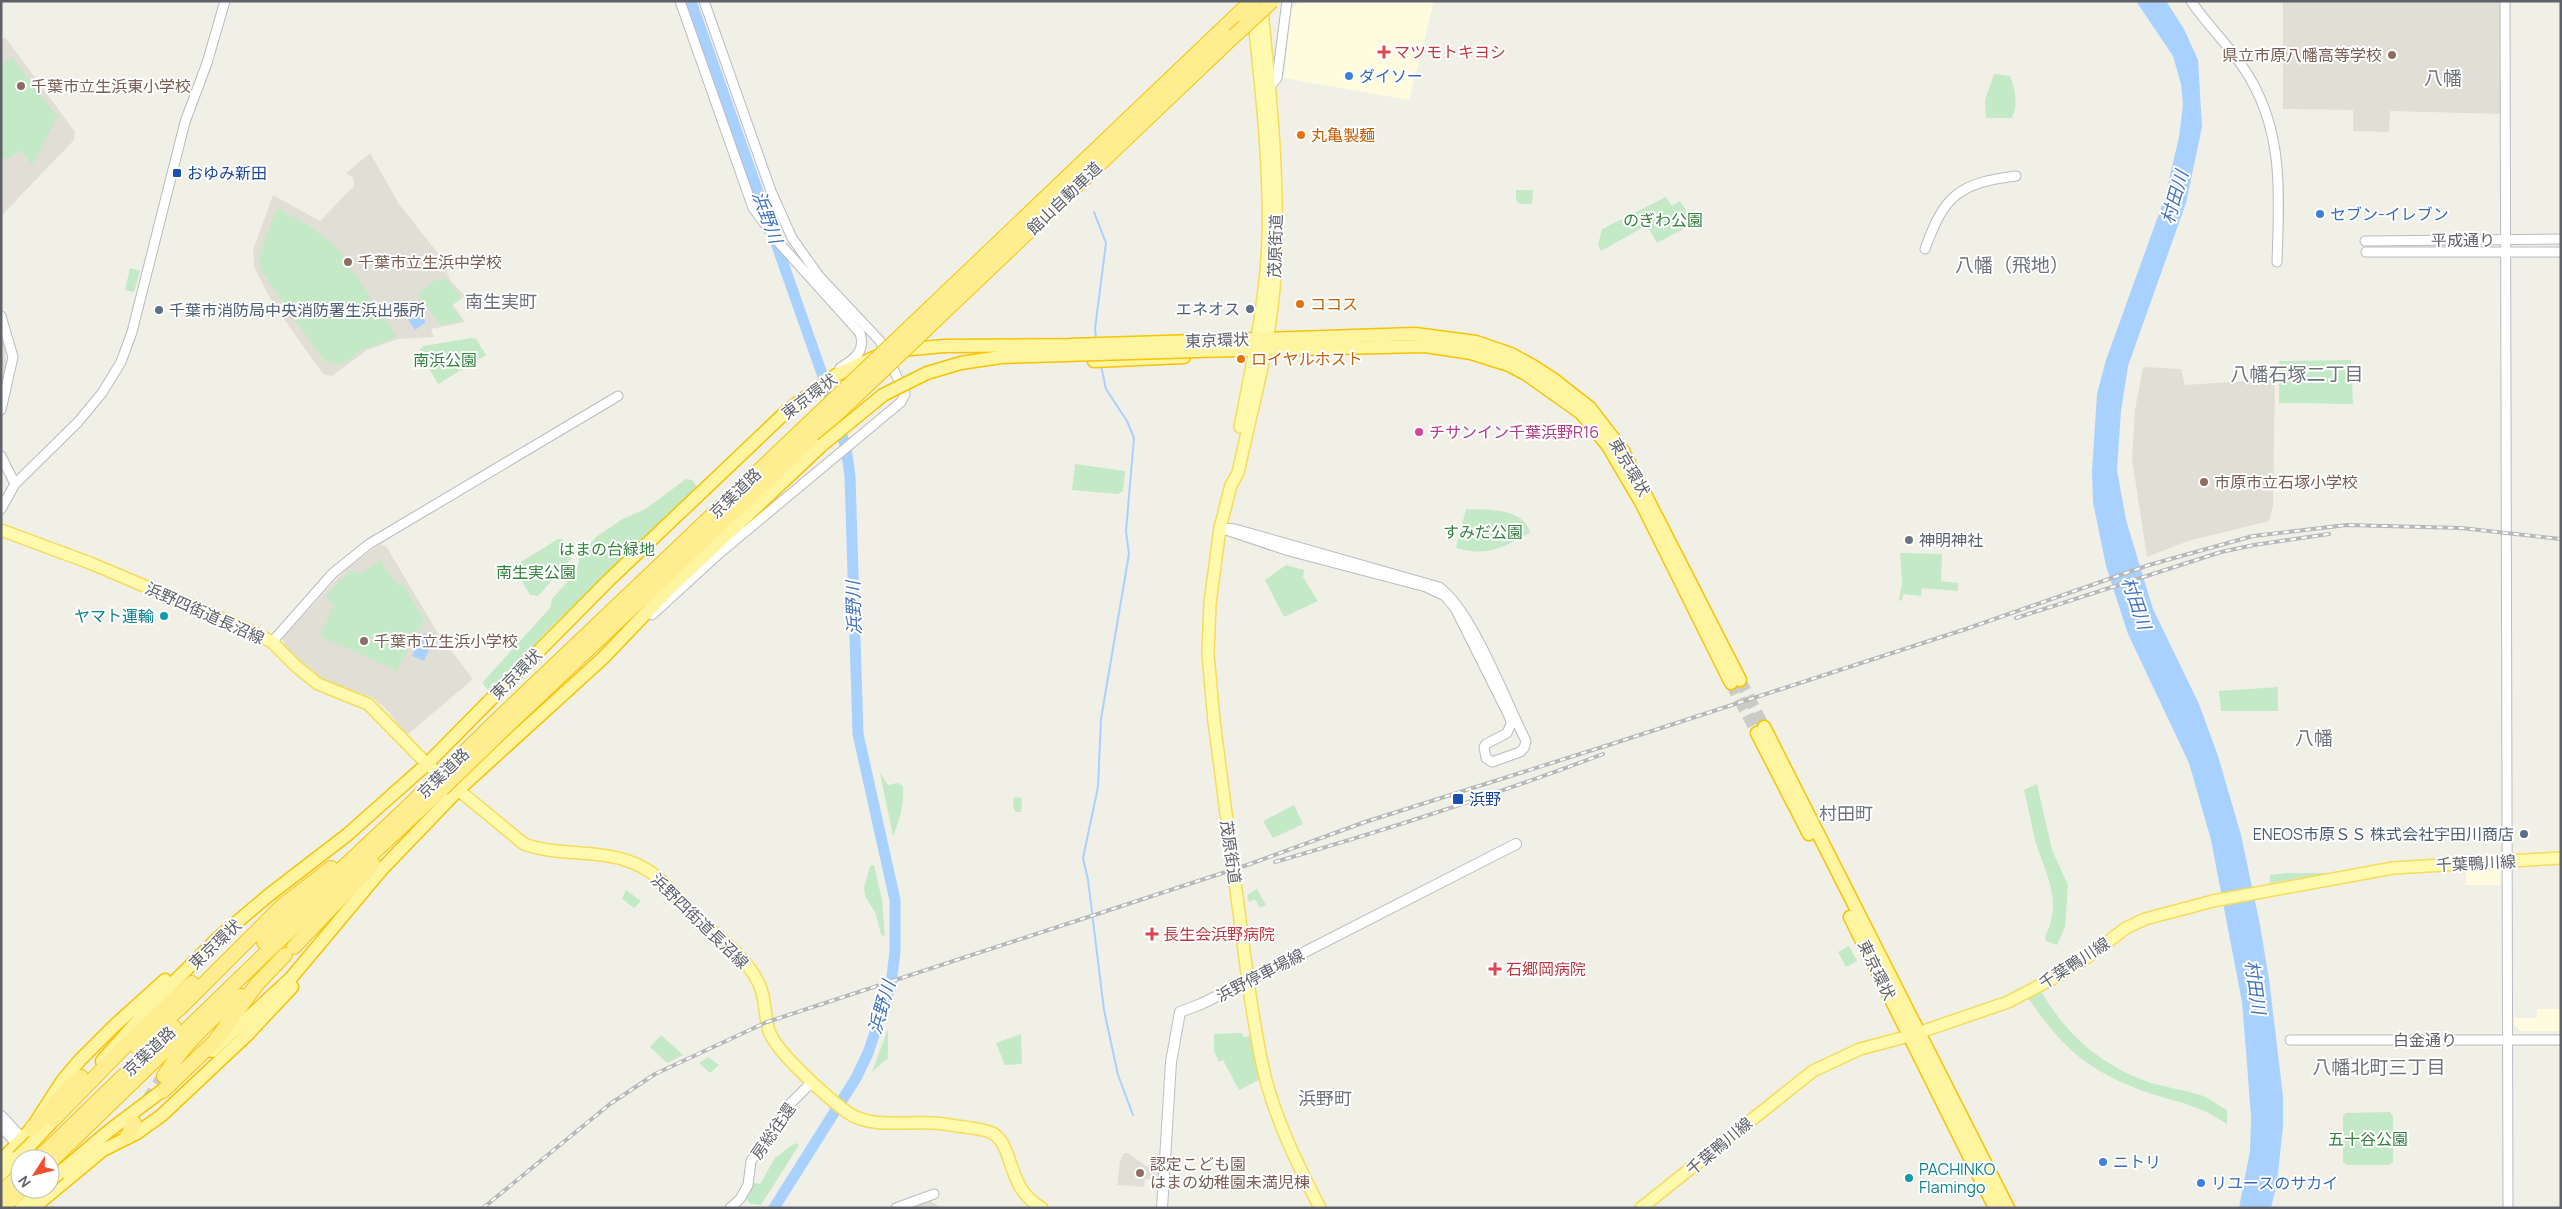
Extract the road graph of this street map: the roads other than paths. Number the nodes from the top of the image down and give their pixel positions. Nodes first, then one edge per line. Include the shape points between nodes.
1 (225, 1) edge
2 (680, 1) edge
3 (704, 1) edge
4 (1252, 1) edge
5 (1261, 1) edge
6 (1272, 1) edge
7 (1287, 1) edge
8 (2191, 1) edge
9 (2505, 1) edge
10 (1265, 92) junction
11 (2016, 176) dead end
12 (2505, 239) junction
13 (2561, 239) edge
14 (2365, 241) dead end
15 (1924, 249) dead end
16 (2505, 251) junction
17 (2366, 252) dead end
18 (2561, 252) edge
19 (2277, 262) dead end
20 (938, 309) junction
21 (1, 316) edge
22 (1259, 345) junction
23 (1196, 346) junction
24 (887, 352) junction
25 (1094, 361) dead end
26 (836, 374) junction
27 (852, 390) joint
28 (618, 396) dead end
29 (1, 410) edge
30 (817, 433) junction
31 (1, 456) edge
32 (15, 484) junction
33 (1, 509) edge
34 (1220, 528) junction
35 (1, 530) edge
36 (272, 642) junction
37 (603, 658) junction
38 (1736, 681) tunnel mouth
39 (1507, 733) junction
40 (1523, 736) junction
41 (427, 764) junction
42 (439, 785) junction
43 (458, 790) junction
44 (423, 792) junction
45 (419, 810) junction
46 (1516, 844) dead end
47 (2561, 858) edge
48 (2508, 861) junction
49 (337, 925) junction
50 (218, 938) junction
51 (226, 959) junction
52 (1248, 981) junction
53 (257, 984) junction
54 (1914, 1034) junction
55 (2290, 1040) dead end
56 (2508, 1040) junction
57 (2561, 1040) edge
58 (136, 1046) dead end
59 (164, 1076) tunnel mouth
60 (81, 1077) dead end
61 (811, 1083) junction
62 (163, 1091) junction
63 (1, 1115) edge
64 (54, 1119) junction
65 (134, 1123) dead end
66 (1, 1127) edge
67 (126, 1137) junction
68 (26, 1138) junction
69 (29, 1149) edge
70 (34, 1149) edge
71 (60, 1157) edge
72 (60, 1157) edge
73 (1, 1161) edge
74 (60, 1161) edge
75 (1985, 1162) junction
76 (60, 1164) edge
77 (1, 1174) edge
78 (934, 1194) dead end
79 (11, 1199) edge
80 (30, 1199) edge
81 (2, 1208) edge
82 (21, 1208) edge
83 (730, 1208) edge
84 (896, 1208) edge
85 (1042, 1208) edge
86 (1162, 1208) edge
87 (1320, 1208) edge
88 (1640, 1208) edge
89 (1995, 1208) edge
90 (2003, 1208) edge
91 (2008, 1208) edge
92 (2508, 1208) edge

1 - 32 street via 186,122 132,332 121,362 87,412
2 - 26 street via 753,208 860,333 861,352
3 - 24 street via 771,191 792,238 810,265 864,322
4 - 10 main road, 茂原街道
4 - 20 highway, 館山自動車道, bridge
5 - 10 main road, 茂原街道
6 - 20 highway, 館山自動車道, bridge
7 - 10 street via 1277,78
8 - 19 street via 2250,79 2272,132 2280,181
9 - 12 street
10 - 22 main road, 茂原街道 via 1268,240
11 - 15 street via 1978,184 1951,198 1936,218
12 - 13 street, 平成通り
12 - 14 street, 平成通り
12 - 16 street
16 - 17 street, 平成通り
16 - 18 street, 平成通り
16 - 48 street
20 - 27 highway, 館山自動車道, bridge
21 - 29 street via 13,357
22 - 23 highway, 東京環状
22 - 25 highway via 1229,356
22 - 34 main road, 茂原街道 via 1238,473 1231,485
22 - 38 highway, 東京環状 via 1443,348 1472,353 1509,366 1554,392 1588,420 1618,463
23 - 24 highway, 東京環状, bridge via 944,346
23 - 30 highway, 東京環状, bridge via 961,362 927,372
24 - 26 highway, 東京環状
24 - 37 street via 904,388 901,402 721,552
26 - 41 highway, 東京環状 via 788,410 615,574
27 - 30 highway, 京葉道路
28 - 36 street via 369,544 333,573
30 - 37 highway, 東京環状
30 - 42 highway, 京葉道路, bridge
31 - 32 street
32 - 33 street
34 - 39 street via 1280,548 1426,587 1445,596 1455,608 1510,718
34 - 40 street via 1439,587 1459,606
34 - 52 main road, 茂原街道, bridge via 1208,634 1214,721
35 - 36 main road, 浜野四街道長沼線 via 90,563
36 - 41 main road, 浜野四街道長沼線 via 318,684 368,704
37 - 43 highway, 東京環状
39 - 40 street via 1515,731
39 - 40 street via 1486,744 1484,751 1489,760 1520,752 1526,746
41 - 43 main road, 浜野四街道長沼線
41 - 50 highway, 東京環状 via 340,841
42 - 44 highway, 京葉道路
42 - 45 highway, 京葉道路
43 - 49 highway, 東京環状 via 383,868
43 - 61 main road, 浜野四街道長沼線 via 524,844 544,850 620,858 648,871 748,966 760,985 773,1039
44 - 51 highway via 410,798 296,894
44 - 71 highway, 京葉道路
45 - 53 highway via 345,895
45 - 72 highway, 京葉道路 via 255,963
46 - 52 main road, 浜野停車場線
47 - 48 main road, 千葉鴨川線
48 - 54 main road, 千葉鴨川線 via 2393,868 2264,891 2155,916 2135,923 2089,956 2021,995
48 - 56 street
49 - 62 highway, 東京環状 via 291,978 248,1020
49 - 67 highway via 332,938 247,1035 149,1126
50 - 64 highway, 東京環状 via 129,1029
50 - 68 highway via 141,1001 80,1060 63,1080
51 - 58 highway via 181,1007
51 - 64 highway via 204,972 166,1007
52 - 86 main road, 浜野停車場線 via 1184,1009 1177,1018 1171,1062
52 - 87 main road, 茂原街道 via 1260,1054 1272,1099 1290,1147
53 - 59 highway via 198,1033
53 - 62 highway via 220,1035
54 - 54 highway, 東京環状 via 1761,730 1875,934
54 - 75 highway, 東京環状
54 - 88 main road, 千葉鴨川線 via 1860,1049 1813,1071
54 - 89 highway, 東京環状
55 - 56 street, 白金通り
56 - 57 street, 白金通り
56 - 92 street
60 - 68 highway via 67,1088
61 - 83 street, 房総往還 via 791,1103 751,1161 748,1185
61 - 85 main road, 浜野四街道長沼線 via 848,1114 872,1121 932,1122 993,1134 1001,1142 1021,1190
62 - 74 highway, 東京環状
63 - 68 street
64 - 68 highway, 東京環状
65 - 67 highway
66 - 68 street
67 - 76 highway via 103,1150
68 - 69 street
68 - 70 street
68 - 73 highway
68 - 77 highway, 東京環状, bridge
75 - 90 highway, 東京環状
75 - 91 highway, 東京環状
78 - 84 street
79 - 81 highway
80 - 82 highway

